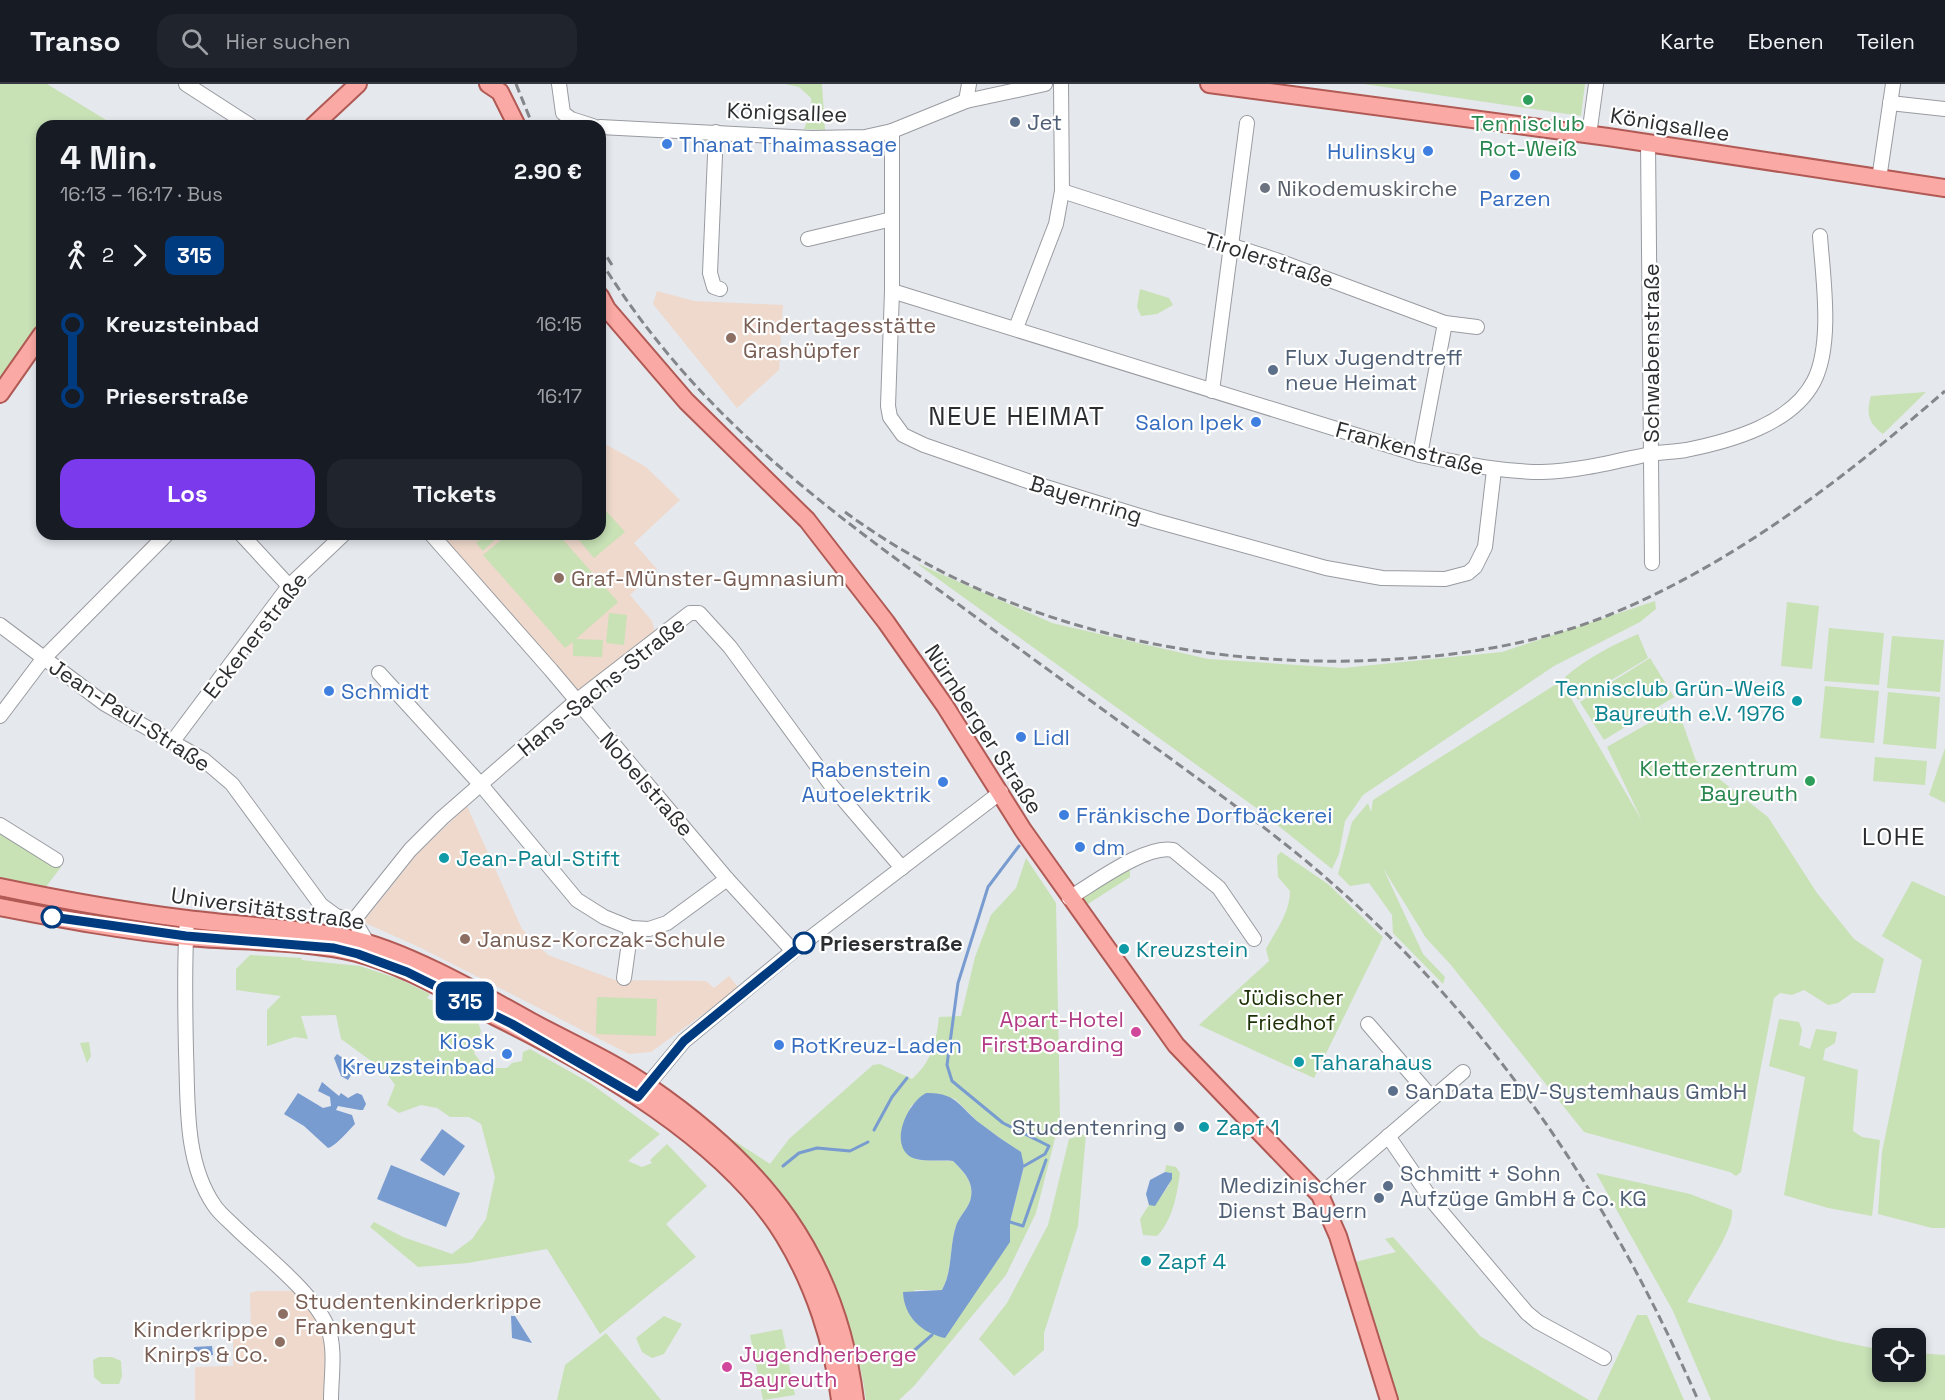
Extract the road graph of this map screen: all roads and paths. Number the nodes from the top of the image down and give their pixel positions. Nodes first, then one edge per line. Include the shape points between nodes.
1 (186, 84) edge
2 (358, 84) edge
3 (969, 84) edge
4 (1045, 84) edge
5 (1061, 84) edge
6 (1209, 84) edge
7 (1596, 84) edge
8 (1893, 84) edge
9 (494, 88) edge
10 (559, 88) edge
11 (1312, 91) edge
12 (966, 101) junction
13 (1890, 103) junction
14 (1945, 109) edge
15 (242, 120) edge
16 (319, 120) edge
17 (513, 120) edge
18 (573, 120) edge
19 (1247, 123) dead end
20 (606, 127) edge
21 (892, 131) junction
22 (716, 132) junction
23 (1589, 135) junction
24 (1648, 143) junction
25 (1879, 179) junction
26 (1945, 188) edge
27 (1062, 191) junction
28 (892, 219) junction
29 (1820, 236) dead end
30 (808, 239) dead end
31 (1230, 247) junction
32 (720, 289) dead end
33 (892, 291) junction
34 (606, 307) edge
35 (1446, 323) junction
36 (1476, 327) dead end
37 (1016, 328) junction
38 (36, 343) edge
39 (1212, 391) junction
40 (0, 394) edge
41 (1652, 454) junction
42 (1420, 455) junction
43 (1494, 470) junction
44 (161, 540) edge
45 (247, 540) edge
46 (338, 540) edge
47 (436, 540) edge
48 (1652, 563) dead end
49 (289, 586) junction
50 (0, 625) edge
51 (43, 659) junction
52 (379, 673) dead end
53 (575, 702) junction
54 (0, 716) edge
55 (173, 741) junction
56 (482, 786) junction
57 (1001, 792) junction
58 (0, 825) edge
59 (56, 860) dead end
60 (902, 868) junction
61 (726, 879) junction
62 (0, 887) edge
63 (1070, 898) junction
64 (0, 907) edge
65 (188, 919) junction
66 (354, 920) junction
67 (631, 928) junction
68 (186, 936) junction
69 (1254, 939) dead end
70 (368, 944) junction
71 (793, 951) junction
72 (624, 978) dead end
73 (1368, 1024) dead end
74 (1462, 1072) dead end
75 (643, 1091) junction
76 (1432, 1098) junction
77 (1388, 1136) junction
78 (1320, 1195) junction
79 (1604, 1358) dead end
80 (331, 1400) edge
81 (840, 1400) edge
82 (855, 1400) edge
83 (1389, 1400) edge

1 - 15 street
2 - 16 main road
3 - 12 street
4 - 12 street, Königsallee
5 - 27 street
6 - 11 main road, Königsallee
7 - 23 street
8 - 13 street
9 - 17 main road
10 - 18 street via 563,113
11 - 23 main road, Königsallee
12 - 21 street, Königsallee
13 - 14 street
13 - 25 street
19 - 31 street
20 - 22 street, Königsallee
21 - 22 street, Königsallee via 833,138
21 - 28 street, Bayernring
22 - 32 street via 710,273 714,287
23 - 24 main road, Königsallee
24 - 25 main road, Königsallee
24 - 41 street, Schwabenstraße
25 - 26 main road, Königsallee
27 - 31 street, Tirolerstraße
27 - 37 street via 1056,224
28 - 30 street
28 - 33 street, Bayernring
29 - 41 street, Frankenstraße via 1824,341 1815,379 1802,400 1761,428 1687,450
31 - 35 street, Tirolerstraße via 1337,281
31 - 39 street
33 - 37 street, Frankenstraße
33 - 43 street, Bayernring via 888,406 890,417 903,435 1058,491 1326,568 1410,580 1456,577 1475,567 1485,547
34 - 57 main road, Nürnberger Straße via 686,401 807,520 886,621
35 - 36 street, Tirolerstraße
35 - 42 street
37 - 39 street, Frankenstraße
38 - 40 main road
39 - 42 street, Frankenstraße
41 - 43 street, Frankenstraße via 1571,470
41 - 48 street, Schwabenstraße
42 - 43 street, Frankenstraße
44 - 51 street
45 - 49 street
46 - 49 street, Eckenerstraße
47 - 53 street, Nobelstraße
49 - 55 street, Eckenerstraße
50 - 51 street, Jean-Paul-Straße
51 - 54 street
51 - 55 street, Jean-Paul-Straße via 105,704
52 - 56 street
53 - 56 street, Hans-Sachs-Straße
53 - 60 street, Hans-Sachs-Straße via 690,613 699,613 730,647 831,785
53 - 61 street, Nobelstraße
55 - 66 street, Jean-Paul-Straße via 232,784 321,904 336,916
56 - 66 street, Hans-Sachs-Straße via 410,850
56 - 67 street via 577,900
57 - 60 street
57 - 63 main road, Nürnberger Straße
58 - 59 street
60 - 71 street
61 - 67 street via 664,924 649,929
61 - 71 street, Nobelstraße
62 - 65 main road, Universitätsstraße
63 - 69 street via 1131,862 1164,848 1173,850 1219,888
63 - 78 main road, Nürnberger Straße via 1176,1045
64 - 68 main road, Universitätsstraße
65 - 68 street
65 - 70 main road, Universitätsstraße via 328,935
66 - 70 street
67 - 72 street
68 - 75 main road, Universitätsstraße via 334,948 386,963
68 - 80 street via 188,1101 190,1138 198,1170 214,1206 298,1287 322,1318 331,1347
70 - 75 main road, Universitätsstraße via 503,1006
71 - 75 street via 684,1041
73 - 76 street
74 - 76 street
75 - 81 main road, Universitätsstraße via 721,1164 768,1213 784,1236 818,1306
75 - 82 main road, Universitätsstraße via 707,1131 757,1178 794,1225 835,1306
76 - 77 street
77 - 78 street
77 - 79 street via 1434,1203 1527,1313 1538,1322 1593,1344
78 - 83 main road, Nürnberger Straße via 1338,1236

